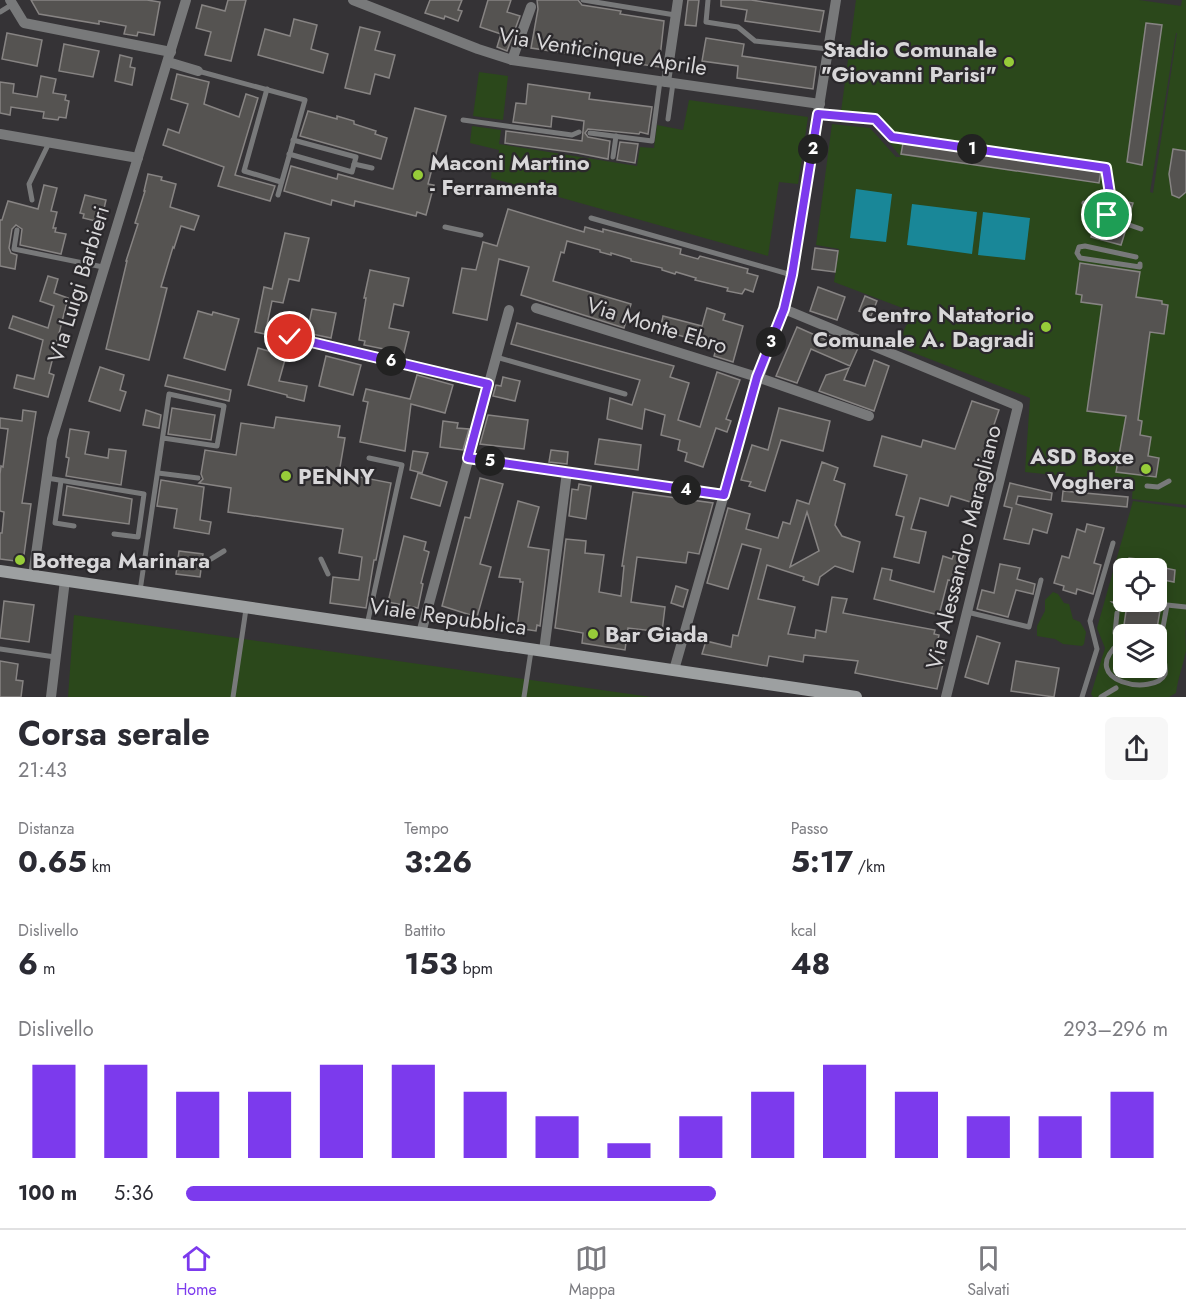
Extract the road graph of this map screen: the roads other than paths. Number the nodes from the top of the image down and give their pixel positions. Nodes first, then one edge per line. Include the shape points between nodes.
1 (353, 0) edge
2 (582, 0) edge
3 (678, 0) edge
4 (708, 0) edge
5 (836, 0) edge
6 (12, 2) edge
7 (186, 3) edge
8 (531, 7) dead end
9 (0, 12) edge
10 (676, 15) junction
11 (828, 49) junction
12 (169, 57) junction
13 (512, 60) junction
14 (198, 71) joint
15 (667, 82) junction
16 (267, 89) junction
17 (819, 109) junction
18 (669, 119) dead end
19 (463, 120) dead end
20 (579, 132) dead end
21 (590, 133) dead end
22 (0, 134) edge
23 (616, 136) junction
24 (293, 140) junction
25 (50, 143) junction
26 (289, 154) junction
27 (614, 157) dead end
28 (138, 158) junction
29 (354, 164) junction
30 (372, 168) dead end
31 (281, 182) junction
32 (278, 195) dead end
33 (32, 200) dead end
34 (1084, 203) dead end
35 (591, 218) dead end
36 (1114, 220) junction
37 (445, 227) dead end
38 (1141, 229) dead end
39 (17, 230) dead end
40 (481, 235) dead end
41 (1136, 257) dead end
42 (1140, 264) dead end
43 (104, 267) junction
44 (792, 275) junction
45 (536, 308) dead end
46 (784, 309) junction
47 (508, 310) dead end
48 (291, 330) dead end
49 (496, 357) junction
50 (757, 377) junction
51 (488, 384) junction
52 (626, 394) dead end
53 (869, 416) dead end
54 (163, 438) junction
55 (369, 458) dead end
56 (468, 458) junction
57 (567, 472) junction
58 (158, 473) junction
59 (47, 478) junction
60 (198, 478) dead end
61 (62, 481) junction
62 (1169, 481) dead end
63 (1147, 486) dead end
64 (724, 495) junction
65 (74, 526) dead end
66 (114, 534) dead end
67 (1113, 543) dead end
68 (224, 551) dead end
69 (321, 558) dead end
70 (211, 559) dead end
71 (0, 571) edge
72 (327, 574) dead end
73 (33, 576) junction
74 (65, 580) junction
75 (1041, 580) dead end
76 (140, 591) junction
77 (246, 607) junction
78 (1186, 607) edge
79 (967, 612) junction
80 (1117, 613) dead end
81 (1116, 624) edge
82 (1163, 624) edge
83 (367, 625) junction
84 (421, 633) junction
85 (0, 649) edge
86 (1113, 649) edge
87 (538, 650) junction
88 (55, 657) junction
89 (674, 670) junction
90 (1163, 678) edge
91 (1154, 690) dead end
92 (819, 694) edge
93 (51, 697) edge
94 (233, 697) edge
95 (524, 697) edge
96 (856, 697) edge
97 (946, 697) edge
98 (1082, 697) edge
99 (1101, 697) edge

1 - 13 street, Via Venticinque Aprile
2 - 10 lane
3 - 10 street
4 - 11 lane via 706,22 738,27 754,41
5 - 11 street
6 - 9 lane
6 - 12 street via 24,23
7 - 12 street, Via Luigi Barbieri
8 - 13 street
10 - 15 street
11 - 17 street
12 - 14 street
12 - 28 street, Via Luigi Barbieri
13 - 15 street, Via Venticinque Aprile
14 - 16 lane
15 - 17 street, Via Venticinque Aprile
15 - 18 lane
15 - 23 lane via 652,141
16 - 24 lane via 305,100
16 - 31 lane via 244,171
17 - 36 lane via 875,119 892,137 1106,168
17 - 44 street
19 - 20 lane via 572,135
21 - 23 lane
22 - 25 street
23 - 27 lane
24 - 26 lane
24 - 29 lane via 356,157
25 - 28 street
25 - 33 lane via 29,184
26 - 29 lane via 352,172
26 - 31 lane
28 - 43 street, Via Luigi Barbieri
29 - 30 lane
31 - 32 lane
34 - 36 lane
35 - 44 lane
36 - 38 lane
37 - 40 lane
39 - 43 lane via 14,249
41 - 42 lane via 1085,246 1079,247 1077,253 1080,258
43 - 59 street, Via Luigi Barbieri via 52,439
44 - 46 street
45 - 50 street, Via Monte Ebro
46 - 50 street
46 - 79 street, Via Alessandro Maragliano via 1018,406
47 - 49 street
48 - 51 street via 290,337
49 - 51 street
49 - 52 lane
50 - 53 street, Via Monte Ebro
50 - 64 street
51 - 56 street
54 - 54 lane via 169,394 224,406 217,446
54 - 58 lane
55 - 83 lane via 402,465
56 - 57 street
56 - 84 street
57 - 64 street
57 - 87 street
58 - 60 lane
58 - 76 lane
59 - 61 lane
59 - 73 street, Via Luigi Barbieri
61 - 65 lane via 55,523
61 - 66 lane via 144,494 138,537
62 - 63 lane via 1158,487
64 - 89 street
67 - 98 lane via 1090,621 1097,649
68 - 70 lane
69 - 72 lane
71 - 73 main road, Viale Repubblica
73 - 74 main road, Viale Repubblica
74 - 76 main road, Viale Repubblica
74 - 88 street
75 - 79 lane via 1029,627
76 - 77 main road, Viale Repubblica
77 - 83 main road, Viale Repubblica
77 - 94 lane
78 - 82 lane via 1167,604
79 - 97 street, Via Alessandro Maragliano
80 - 81 lane
83 - 84 main road, Viale Repubblica
84 - 87 main road, Viale Repubblica
85 - 88 lane
86 - 99 lane via 1107,669 1118,689
87 - 89 main road, Viale Repubblica
87 - 95 lane
88 - 93 street
89 - 92 main road, Viale Repubblica
90 - 91 lane
92 - 96 main road, Viale Repubblica

